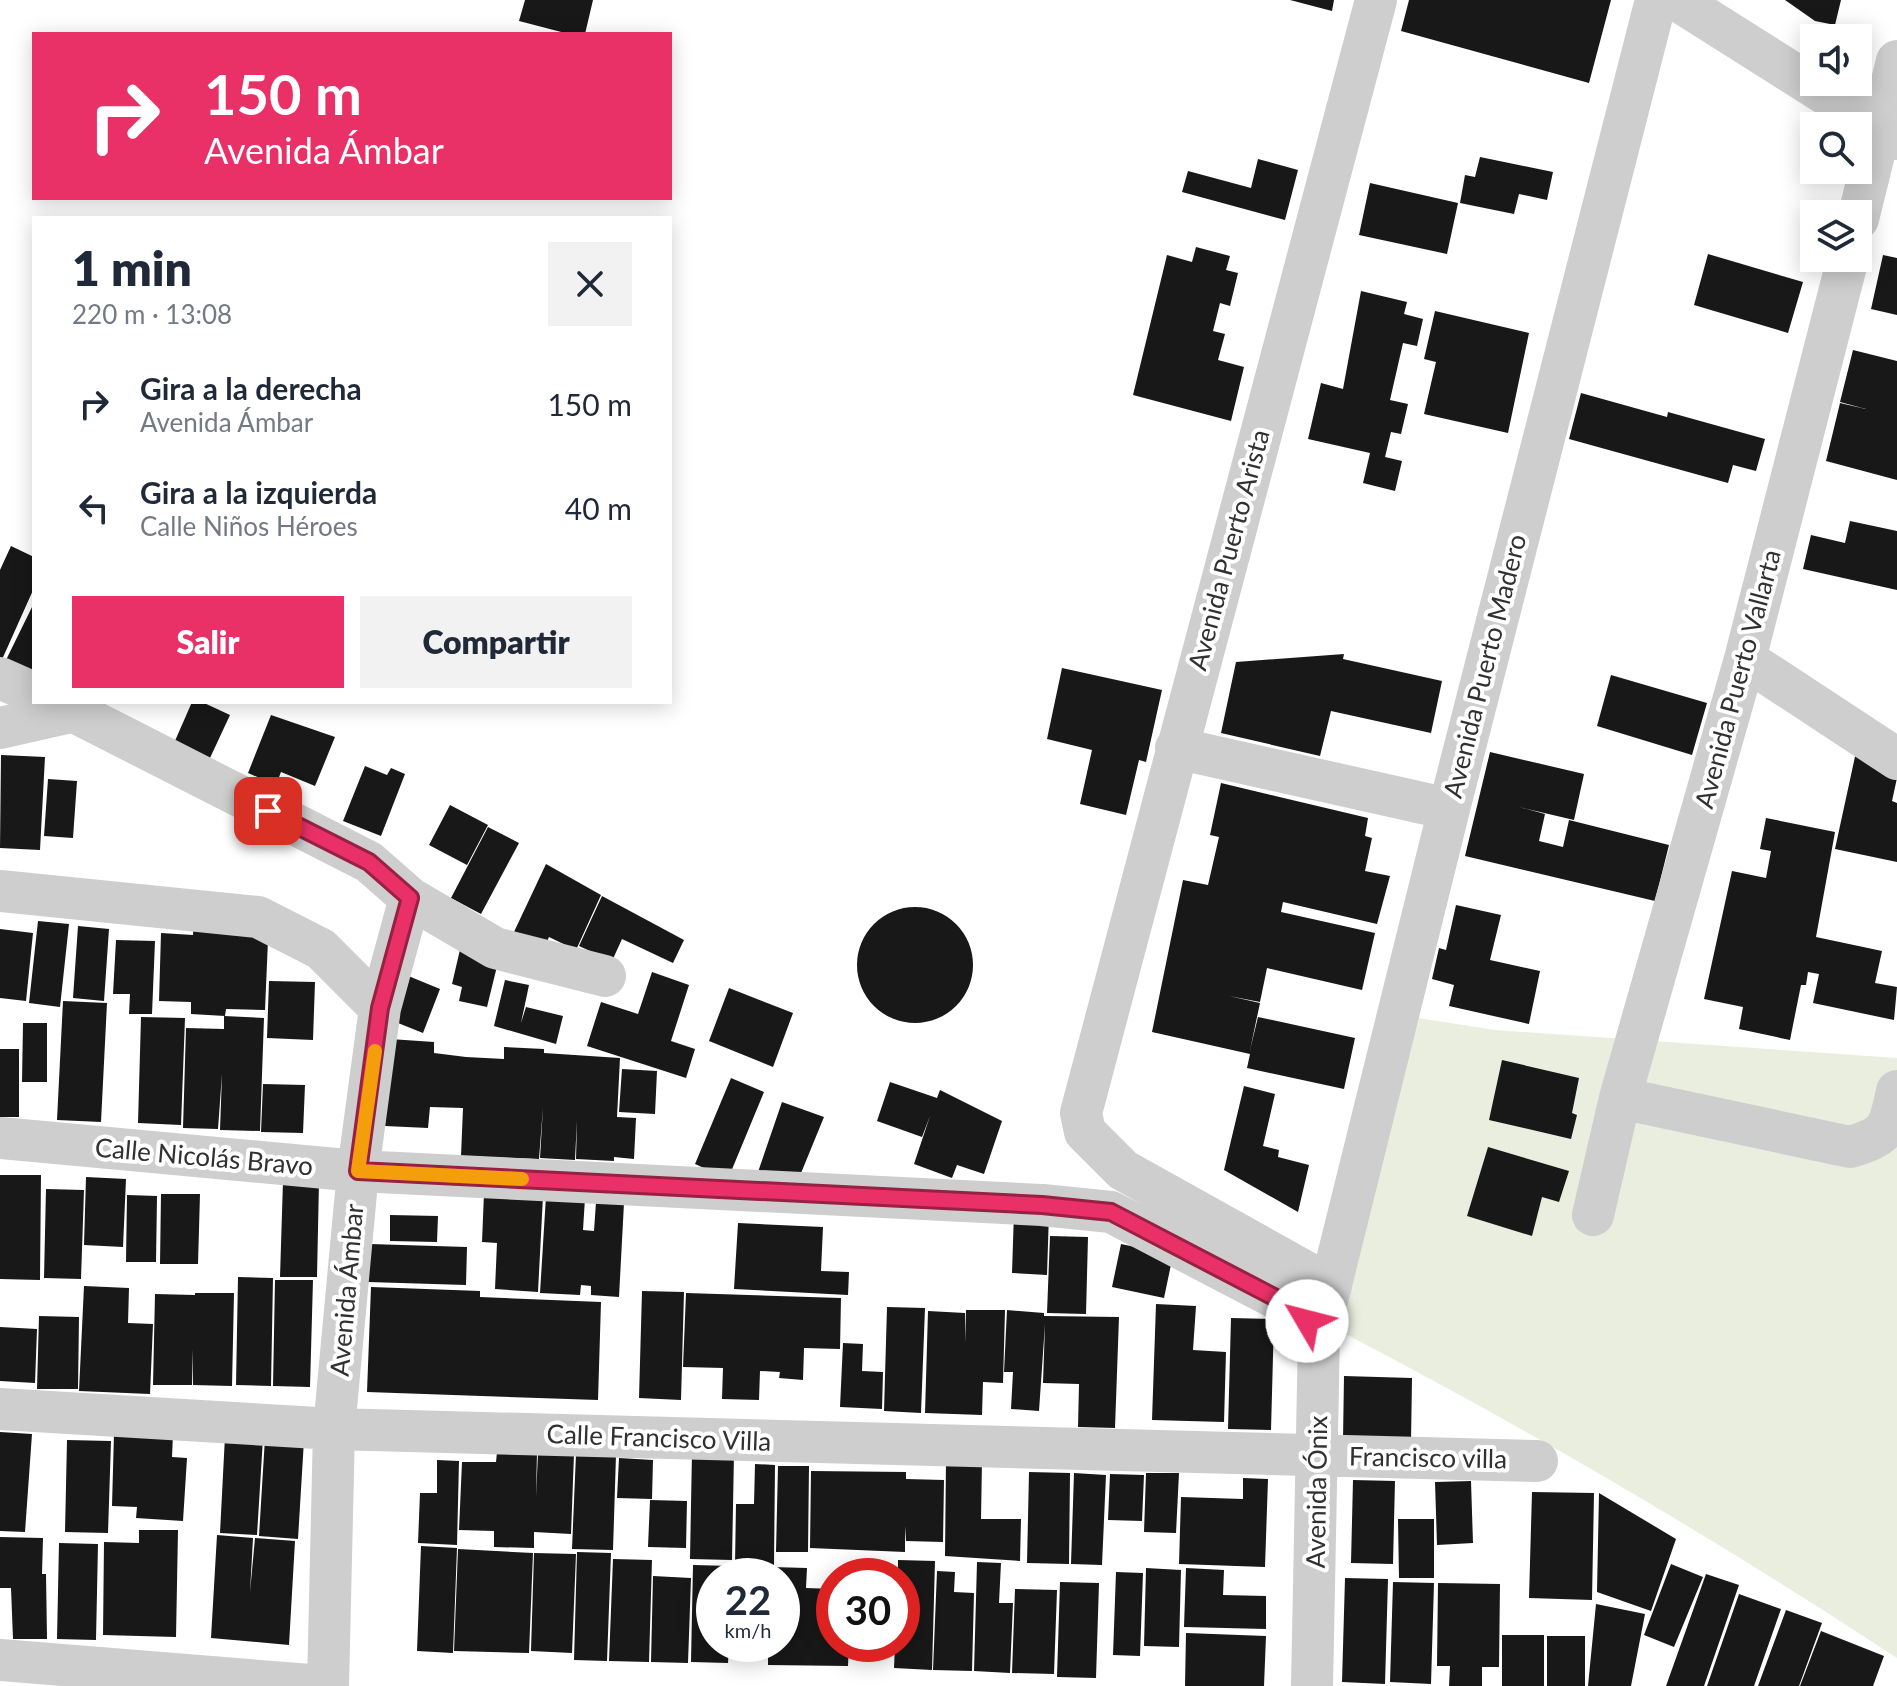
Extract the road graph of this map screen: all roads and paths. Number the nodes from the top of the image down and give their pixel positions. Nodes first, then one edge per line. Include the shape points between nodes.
1 (1376, 0) edge
2 (1656, 0) edge
3 (1677, 0) edge
4 (1897, 61) edge
5 (1889, 134) edge
6 (1865, 200) edge
7 (1844, 272) edge
8 (1745, 659) junction
9 (0, 678) edge
10 (32, 692) edge
11 (65, 706) edge
12 (0, 728) edge
13 (1176, 748) junction
14 (1897, 759) edge
15 (1449, 809) junction
16 (0, 891) edge
17 (410, 898) junction
18 (605, 976) dead end
19 (380, 1008) junction
20 (1897, 1091) edge
21 (1620, 1098) junction
22 (0, 1138) edge
23 (358, 1171) junction
24 (1593, 1215) dead end
25 (1331, 1286) junction
26 (1307, 1321) junction
27 (0, 1409) edge
28 (334, 1429) junction
29 (1318, 1455) junction
30 (1537, 1461) dead end
31 (0, 1660) edge
32 (325, 1686) edge
33 (1312, 1686) edge

1 - 13 street, Avenida Puerto Arista
2 - 15 street, Avenida Puerto Madero
3 - 5 street
4 - 5 street
5 - 6 street
7 - 8 street, Avenida Puerto Vallarta
8 - 14 street
8 - 21 street, Avenida Puerto Vallarta
9 - 10 street
11 - 12 street
11 - 17 street via 369,862
13 - 15 street
13 - 25 street, Avenida Puerto Arista via 1083,1100 1085,1132 1123,1170
15 - 25 street, Avenida Puerto Madero
16 - 19 street via 258,917 321,949
17 - 18 street via 495,948
17 - 19 street, Avenida Ámbar
19 - 23 street, Avenida Ámbar
20 - 21 street via 1890,1125 1873,1141 1850,1147
21 - 24 street, Avenida Puerto Vallarta
22 - 23 street, Calle Nicolás Bravo
23 - 26 street, Calle Nicolás Bravo via 1111,1212
23 - 28 street, Avenida Ámbar
25 - 26 street, Avenida Puerto Madero
26 - 29 street, Avenida Ónix
27 - 28 street, Calle Francisco Villa
28 - 29 street, Calle Francisco Villa
28 - 32 street, Avenida Ámbar
29 - 30 street, Francisco villa
29 - 33 street, Avenida Ónix
31 - 32 street

